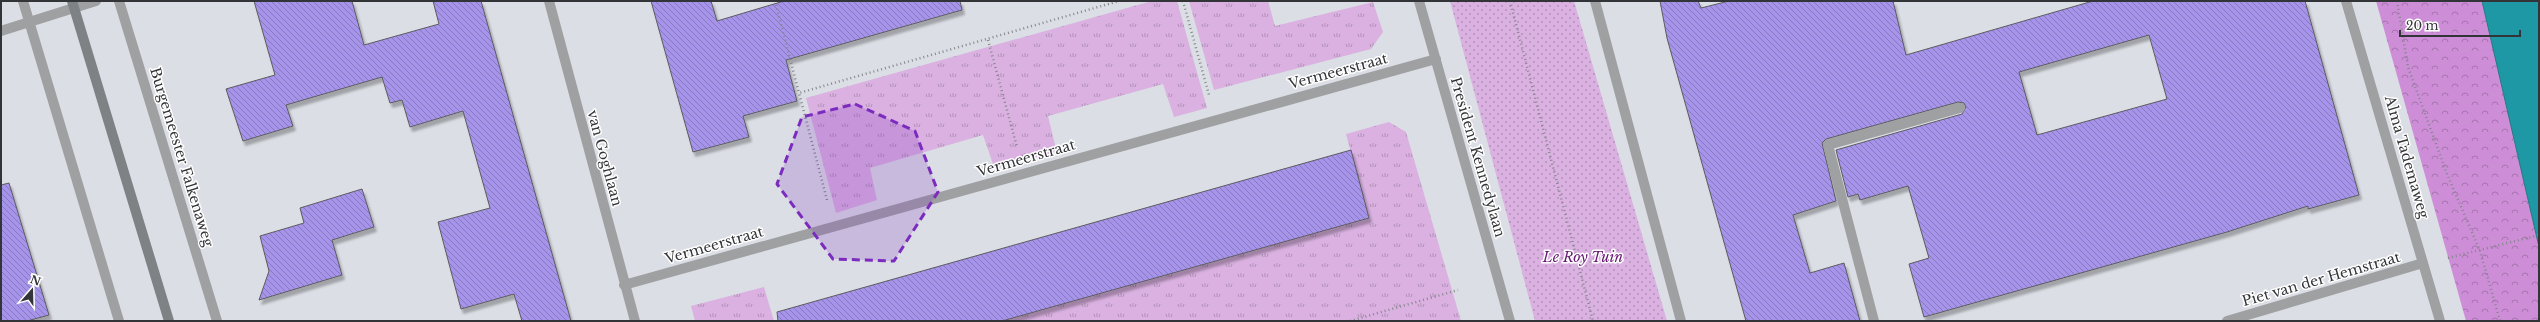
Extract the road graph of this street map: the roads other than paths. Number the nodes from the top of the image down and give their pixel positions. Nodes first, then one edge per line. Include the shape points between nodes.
1 (23, 1) edge
2 (96, 1) edge
3 (119, 1) edge
4 (549, 1) edge
5 (1419, 1) edge
6 (1594, 1) edge
7 (2346, 1) edge
8 (74, 5) edge
9 (30, 22) junction
10 (1, 31) edge
11 (1436, 59) junction
12 (1960, 108) dead end
13 (2423, 264) junction
14 (624, 285) junction
15 (119, 321) edge
16 (169, 321) edge
17 (217, 321) edge
18 (635, 321) edge
19 (1510, 321) edge
20 (1681, 321) edge
21 (1874, 321) edge
22 (2227, 321) edge
23 (2440, 321) edge

1 - 9 street
2 - 8 street
3 - 17 street, Burgemeester Falkenaweg
4 - 14 street, van Goghlaan
5 - 11 street, President Kennedylaan
6 - 20 street
7 - 13 street, Alma Tademaweg
8 - 9 street
8 - 16 street
9 - 10 street
9 - 15 street
11 - 14 street, Vermeerstraat
11 - 19 street, President Kennedylaan
12 - 21 street via 1828,145
13 - 22 street, Piet van der Hemstraat
13 - 23 street, Alma Tademaweg
14 - 18 street, van Goghlaan

